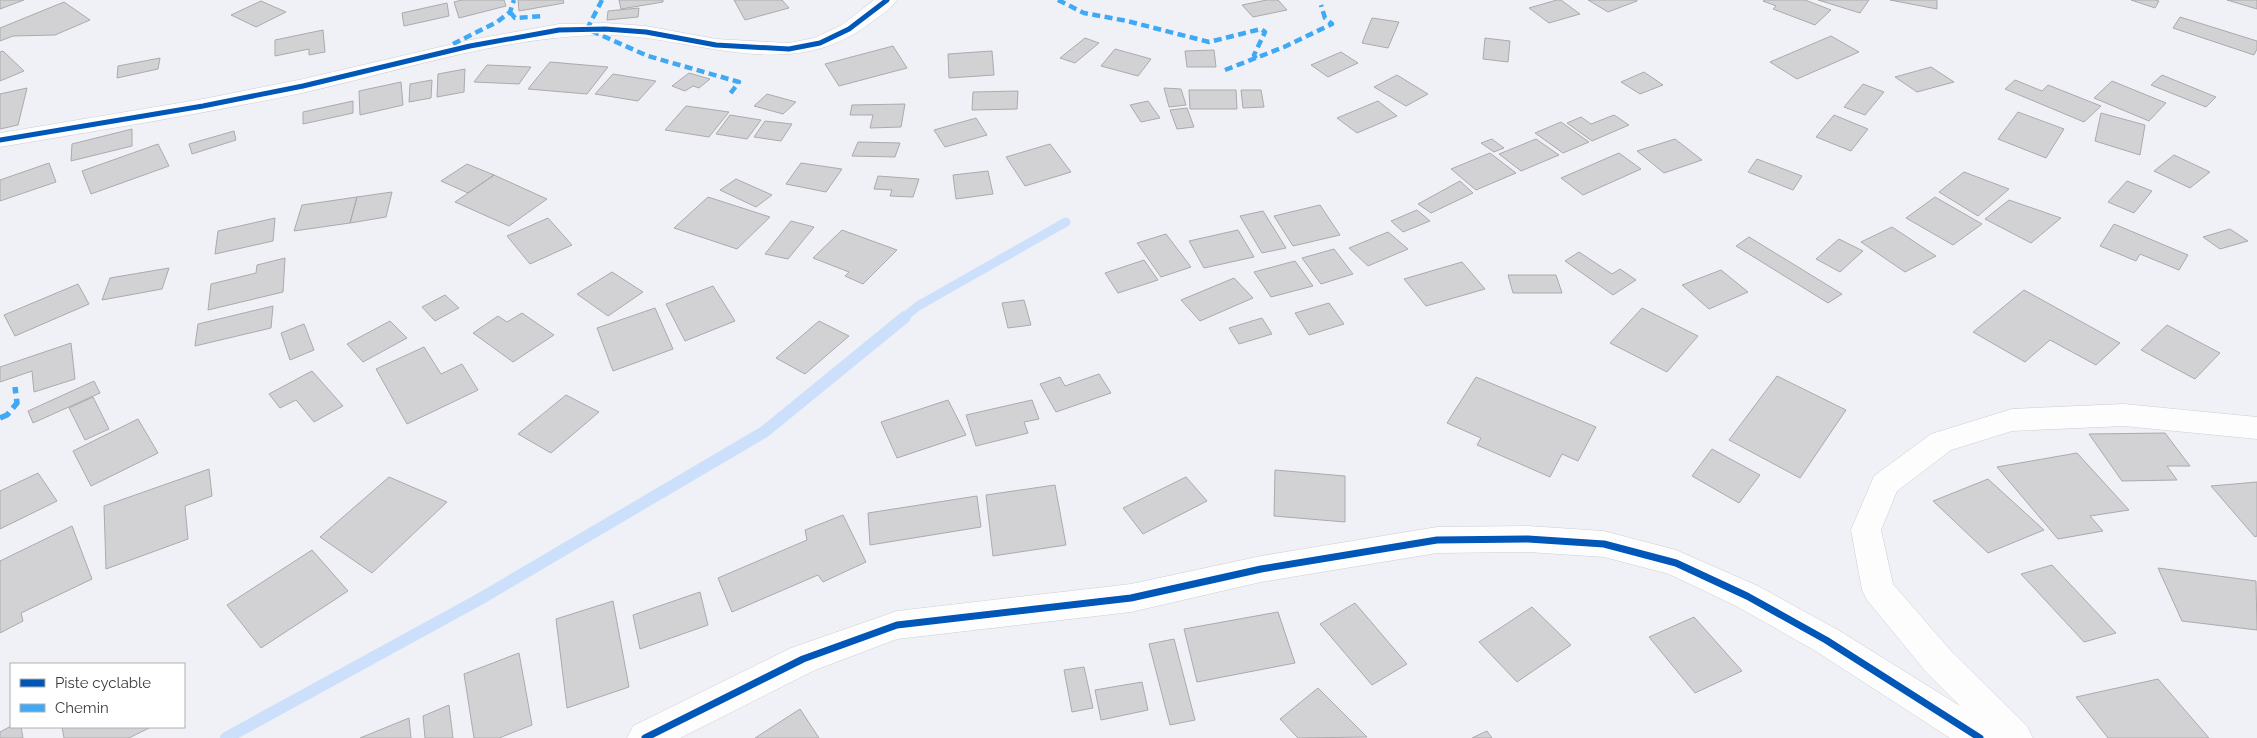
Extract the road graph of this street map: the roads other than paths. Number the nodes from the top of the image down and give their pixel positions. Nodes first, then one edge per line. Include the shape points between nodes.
1 (887, 0) edge
2 (0, 140) edge
3 (2257, 428) edge
4 (645, 738) edge
5 (1980, 738) edge
6 (2015, 738) edge

1 - 2 street via 849,29 820,43 789,49 716,45 646,32 559,30 470,46 203,106
3 - 6 street via 2124,415 2012,420 1941,442 1885,484 1866,530 1878,590 1939,662
4 - 5 street via 802,660 897,625 1130,598 1261,569 1438,540 1528,539 1604,544 1676,563 1747,596 1826,640

